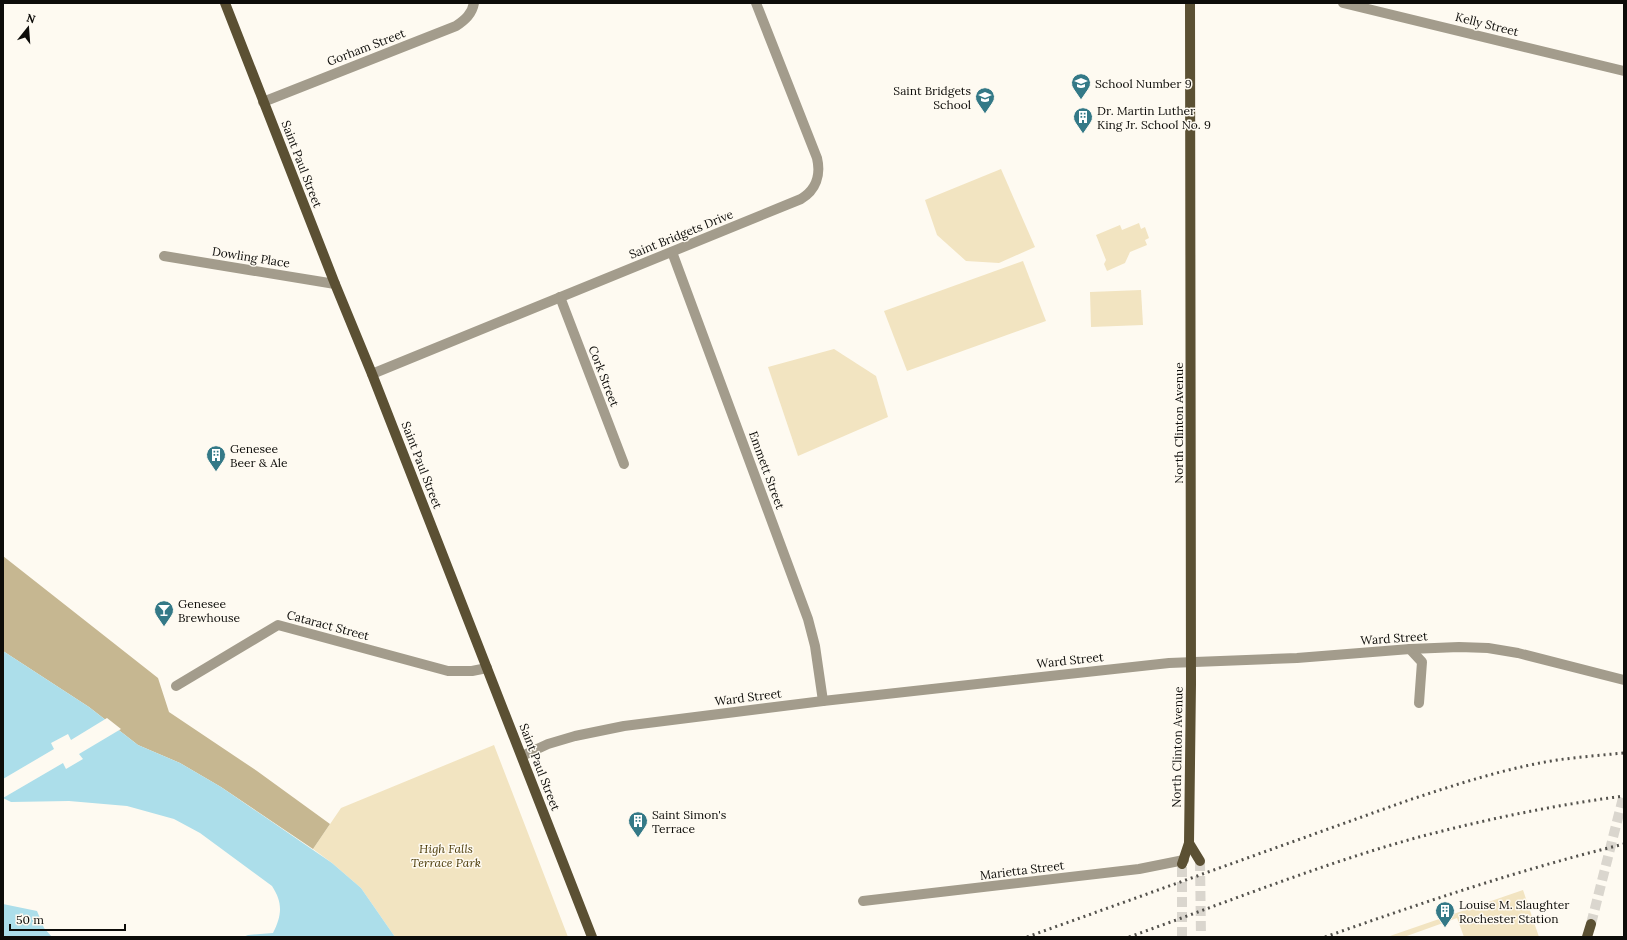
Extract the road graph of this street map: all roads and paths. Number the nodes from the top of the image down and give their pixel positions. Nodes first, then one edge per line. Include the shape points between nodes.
1 (225, 3) edge
2 (756, 3) edge
3 (1190, 3) edge
4 (1343, 3) edge
5 (473, 6) edge
6 (1624, 71) edge
7 (263, 102) junction
8 (672, 252) junction
9 (164, 256) dead end
10 (335, 284) junction
11 (560, 297) junction
12 (372, 374) junction
13 (624, 464) dead end
14 (1410, 649) junction
15 (1191, 661) junction
16 (487, 668) junction
17 (1624, 680) edge
18 (176, 686) dead end
19 (823, 701) junction
20 (1419, 703) dead end
21 (522, 756) junction
22 (1189, 844) junction
23 (1200, 861) tunnel mouth
24 (1183, 862) joint
25 (863, 902) dead end
26 (1590, 924) tunnel mouth
27 (592, 937) edge
28 (1587, 937) edge

1 - 7 main road, Saint Paul Street
2 - 8 street, Saint Bridgets Drive via 817,158 819,174 813,189 801,199
3 - 15 main road, North Clinton Avenue
4 - 6 street, Kelly Street
5 - 7 street, Gorham Street via 467,18 456,26
7 - 10 main road, Saint Paul Street
8 - 11 street, Saint Bridgets Drive
8 - 19 street, Emmett Street via 808,618
9 - 10 street, Dowling Place
10 - 12 main road, Saint Paul Street
11 - 12 street, Saint Bridgets Drive
11 - 13 street, Cork Street
12 - 16 main road, Saint Paul Street
14 - 15 street, Ward Street via 1297,658
14 - 17 street, Ward Street via 1488,648 1518,653
14 - 20 street via 1422,662
15 - 19 street, Ward Street
15 - 22 main road, North Clinton Avenue
16 - 18 street, Cataract Street via 448,671 278,625
16 - 21 main road, Saint Paul Street
19 - 21 street, Ward Street via 606,729 554,742
21 - 27 main road, Saint Paul Street
22 - 23 main road
22 - 24 main road, North Clinton Avenue
24 - 25 street, Marietta Street
26 - 28 main road

